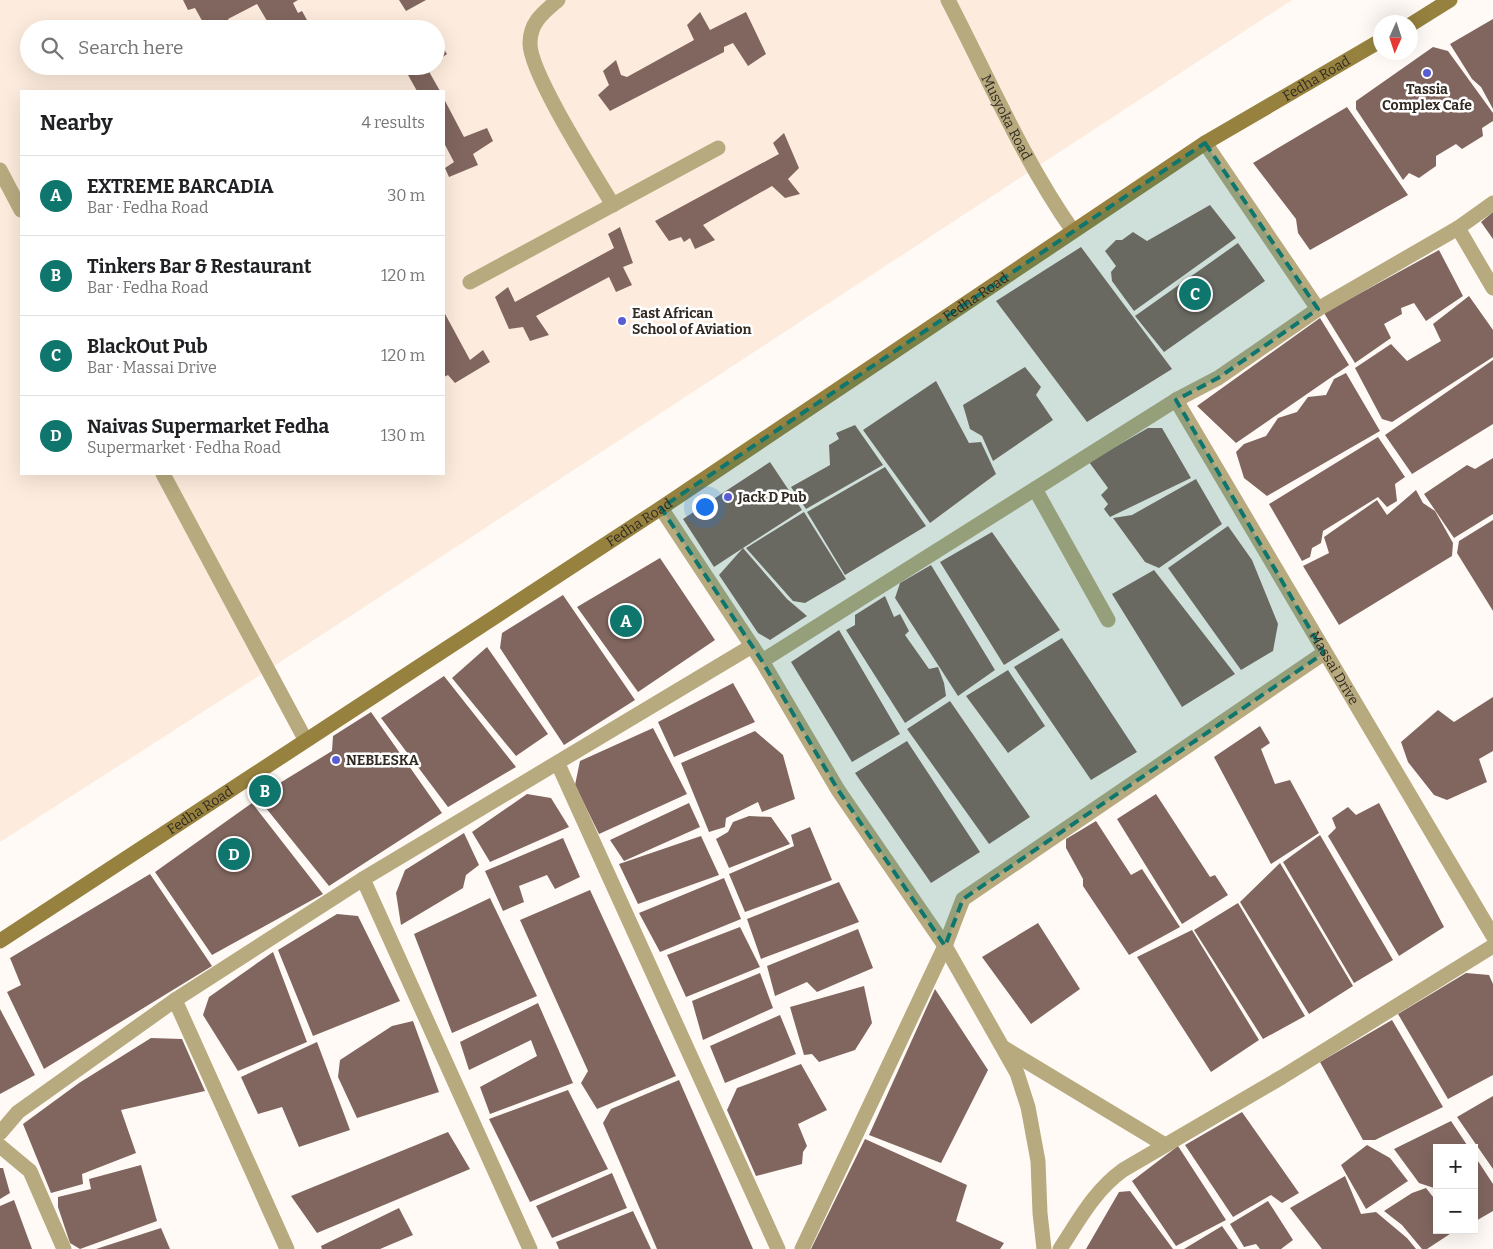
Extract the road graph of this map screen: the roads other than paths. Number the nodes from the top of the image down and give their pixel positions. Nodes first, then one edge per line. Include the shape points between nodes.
1 (558, 0) edge
2 (948, 0) edge
3 (1450, 0) edge
4 (1418, 20) edge
5 (1373, 45) edge
6 (1205, 143) junction
7 (718, 148) dead end
8 (0, 170) edge
9 (1493, 203) edge
10 (613, 205) junction
11 (20, 208) edge
12 (1458, 228) junction
13 (1073, 231) junction
14 (470, 282) dead end
15 (1493, 288) edge
16 (1318, 309) junction
17 (1176, 400) junction
18 (164, 475) edge
19 (1035, 489) junction
20 (661, 508) junction
21 (1108, 620) dead end
22 (752, 646) junction
23 (1324, 653) junction
24 (762, 661) junction
25 (305, 739) junction
26 (558, 764) junction
27 (363, 879) junction
28 (1493, 936) edge
29 (0, 941) edge
30 (945, 946) junction
31 (1493, 946) edge
32 (175, 1000) junction
33 (1003, 1047) junction
34 (0, 1133) edge
35 (1165, 1145) junction
36 (0, 1146) edge
37 (64, 1249) edge
38 (287, 1249) edge
39 (530, 1249) edge
40 (778, 1249) edge
41 (802, 1249) edge
42 (1044, 1249) edge
43 (1060, 1249) edge

1 - 10 street via 536,18 530,43 544,86
2 - 13 street, Musyoka Road via 1038,176
3 - 4 street
5 - 6 street, Fedha Road
6 - 13 street, Fedha Road
6 - 16 street
7 - 10 street
8 - 11 street
9 - 12 street
10 - 14 street
12 - 15 street
12 - 16 street
13 - 20 street, Fedha Road
16 - 17 street via 1218,378
17 - 19 street
17 - 23 street, Massai Drive
18 - 25 street
19 - 21 street
19 - 24 street
20 - 22 street
20 - 25 street, Fedha Road
22 - 24 street
22 - 26 street
23 - 28 street, Massai Drive
23 - 30 street via 963,899
24 - 30 street via 838,790
25 - 29 street, Fedha Road
26 - 27 street
26 - 40 street
27 - 32 street
27 - 39 street
30 - 33 street
30 - 41 street
31 - 35 street via 1282,1077
32 - 34 street via 18,1112
32 - 38 street
33 - 35 street
33 - 42 street via 1017,1073 1028,1107 1038,1161
35 - 43 street via 1105,1183
36 - 37 street via 30,1172

